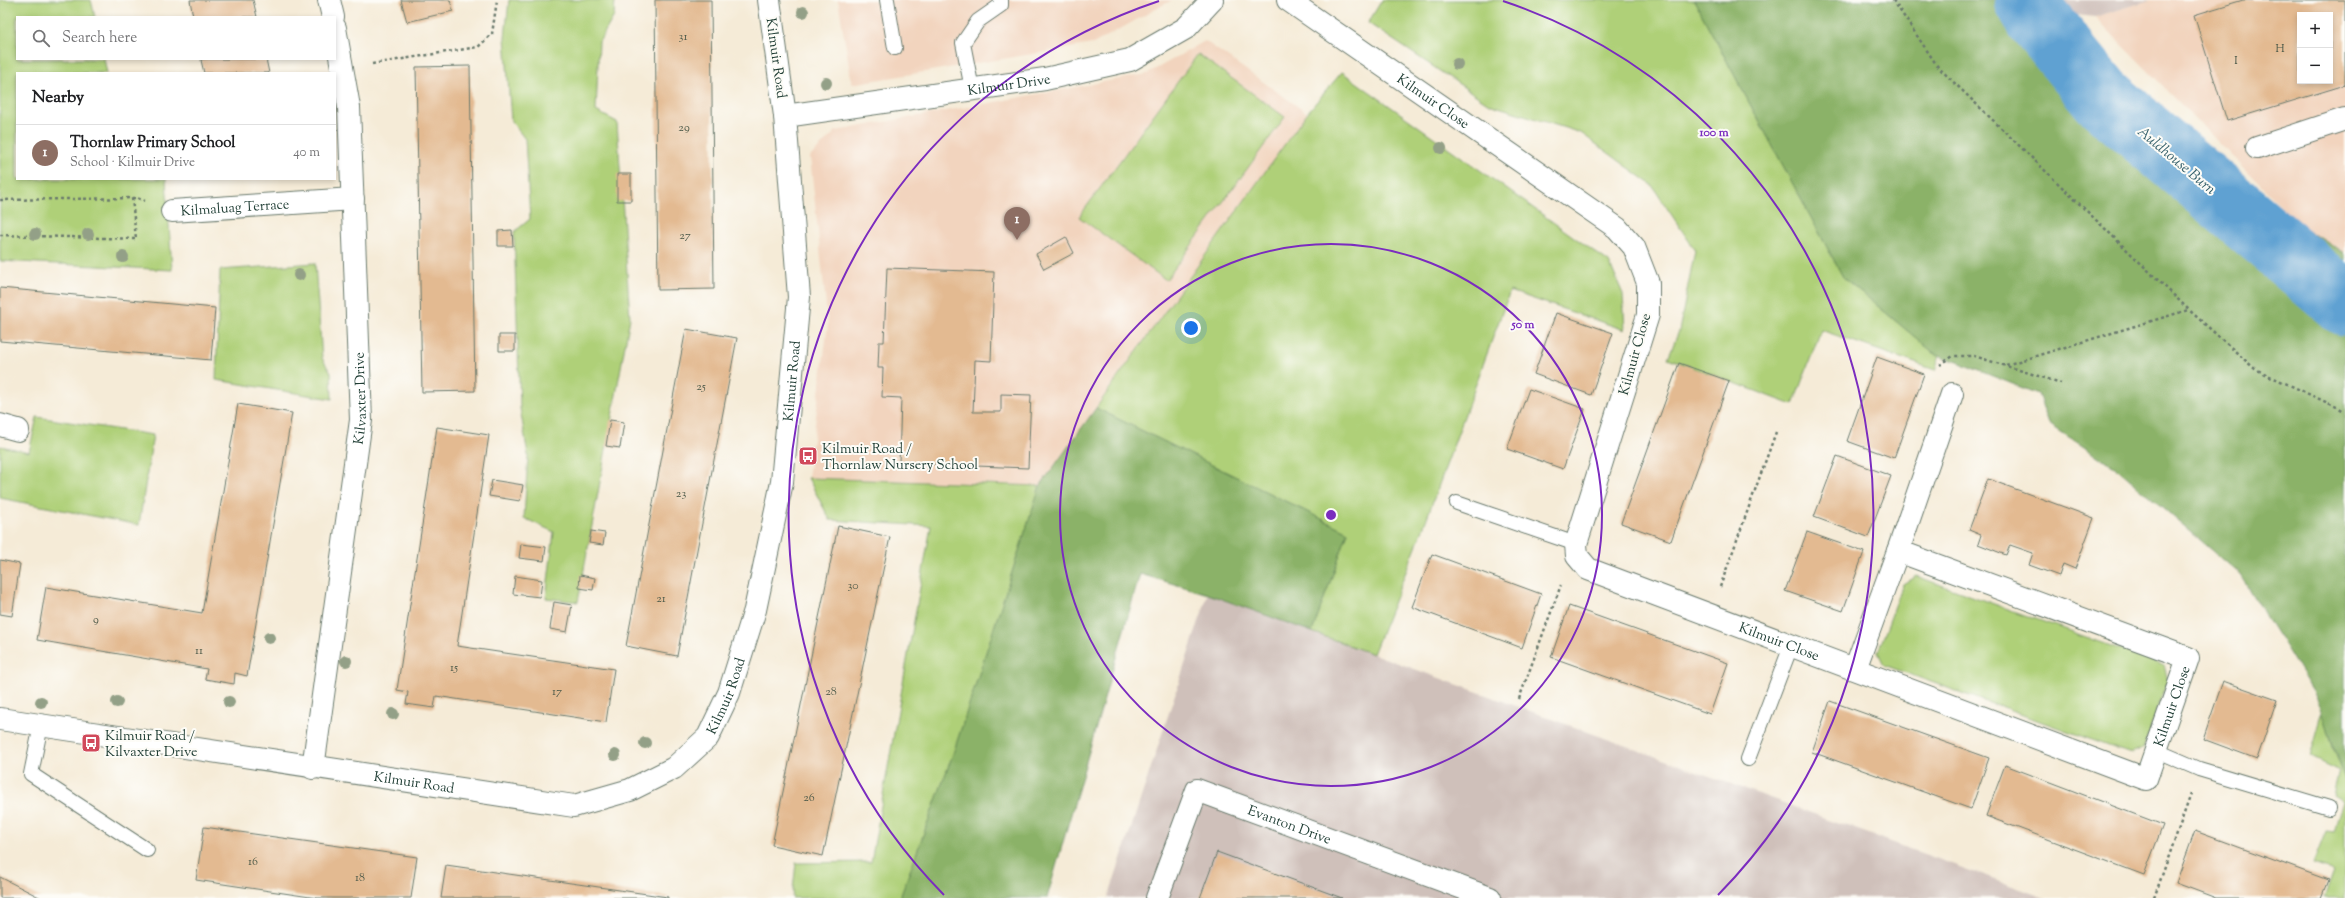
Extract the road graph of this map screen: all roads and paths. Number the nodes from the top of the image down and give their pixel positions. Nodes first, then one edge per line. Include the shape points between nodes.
1 (329, 0) edge
2 (497, 0) edge
3 (769, 0) edge
4 (887, 0) edge
5 (1001, 0) edge
6 (1212, 0) edge
7 (1288, 0) edge
8 (1893, 0) edge
9 (333, 16) edge
10 (336, 34) edge
11 (895, 48) dead end
12 (342, 68) junction
13 (972, 89) junction
14 (785, 116) junction
15 (2345, 119) edge
16 (2256, 148) dead end
17 (132, 198) junction
18 (352, 199) junction
19 (0, 200) edge
20 (172, 211) joint
21 (0, 235) edge
22 (2189, 310) junction
23 (2006, 365) dead end
24 (2061, 383) dead end
25 (1952, 394) joint
26 (2345, 411) edge
27 (1776, 432) dead end
28 (1457, 503) dead end
29 (1898, 551) junction
30 (1578, 552) junction
31 (1710, 616) junction
32 (1791, 646) junction
33 (1855, 669) junction
34 (1519, 699) dead end
35 (0, 719) edge
36 (41, 725) junction
37 (2157, 751) junction
38 (1748, 759) dead end
39 (313, 768) junction
40 (2200, 769) junction
41 (2329, 808) dead end
42 (147, 850) dead end
43 (1157, 898) edge
44 (1490, 898) edge
45 (2154, 898) edge

1 - 9 street
2 - 12 path via 492,34 478,47
3 - 14 street, Kilmuir Road
4 - 11 lane
5 - 13 lane via 1001,5 978,21 963,43
6 - 13 street, Kilmuir Drive via 1186,28 1130,60 1045,79
7 - 30 street, Kilmuir Close via 1617,228 1634,247 1648,283 1648,315
8 - 22 path via 1938,67
10 - 12 street, Kilvaxter Drive
12 - 18 street, Kilvaxter Drive via 349,107
13 - 14 street, Kilmuir Drive
14 - 39 street, Kilmuir Road via 799,297 782,482 755,610 729,693 708,737 674,768 630,790 574,806
15 - 16 street
17 - 19 path, Kilmaluag Terrace
17 - 20 path, Kilmaluag Terrace
17 - 21 path via 136,239
18 - 20 street, Kilmaluag Terrace
18 - 39 street, Kilvaxter Drive via 361,420
22 - 23 path
22 - 26 path via 2255,369
24 - 25 path via 1974,356 1953,356 1940,365 1940,377
25 - 29 street
27 - 31 path
28 - 30 lane
29 - 33 street
29 - 37 street, Kilmuir Close via 2188,658
30 - 31 street, Kilmuir Close via 1588,568
30 - 34 path via 1564,578
31 - 32 street, Kilmuir Close
32 - 33 street, Kilmuir Close
32 - 38 lane
33 - 37 street, Kilmuir Close via 2146,779
35 - 36 street, Kilmuir Road
36 - 39 street, Kilmuir Road
36 - 42 lane via 31,774
37 - 40 lane
40 - 41 lane
40 - 45 path
43 - 44 street, Evanton Drive via 1197,790

